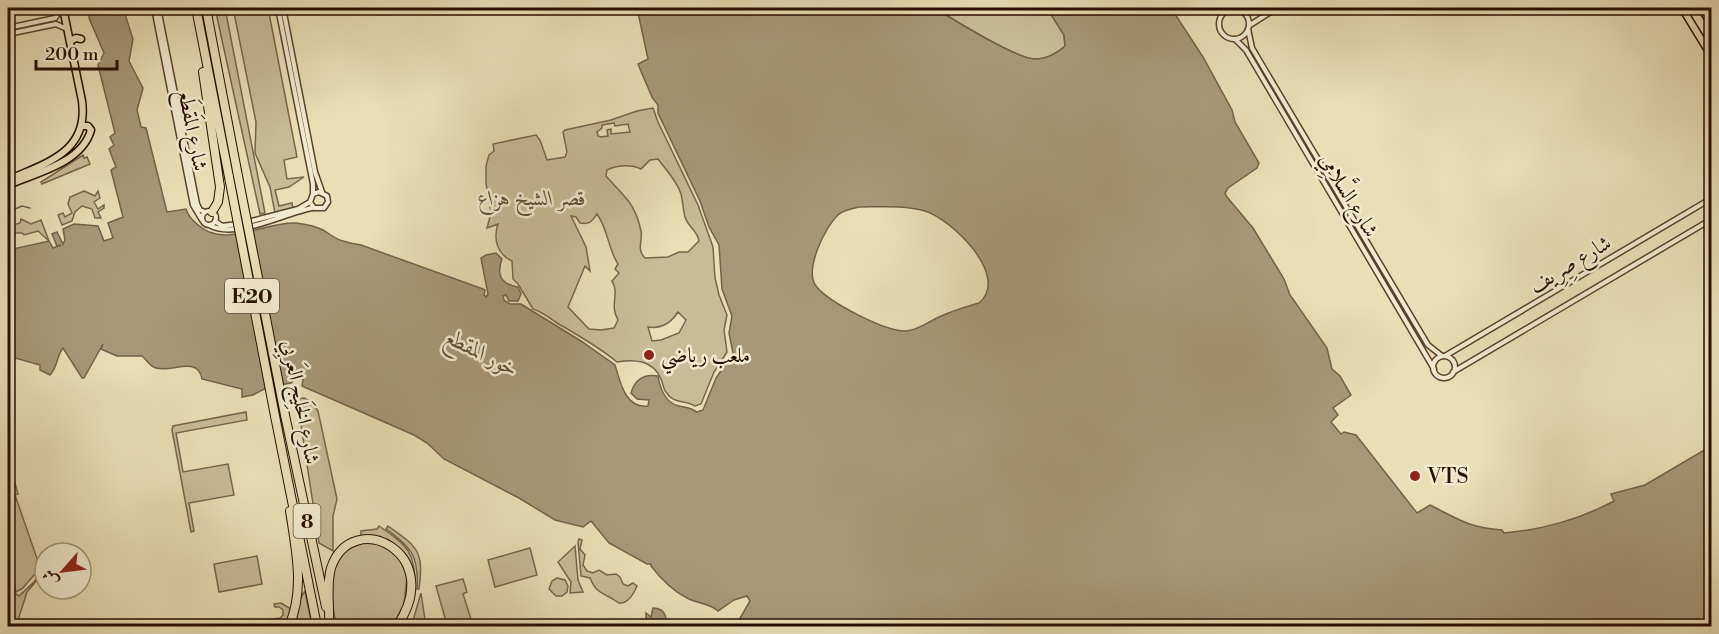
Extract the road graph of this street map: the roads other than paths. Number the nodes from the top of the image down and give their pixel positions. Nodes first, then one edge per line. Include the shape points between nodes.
1 (63, 8) edge
2 (156, 8) edge
3 (196, 8) edge
4 (208, 8) edge
5 (280, 8) edge
6 (1220, 8) edge
7 (1249, 8) edge
8 (1277, 8) edge
9 (1682, 8) edge
10 (1701, 8) edge
11 (1236, 9) edge
12 (1221, 18) junction
13 (166, 19) dead end
14 (1712, 25) edge
15 (161, 27) junction
16 (1248, 27) junction
17 (8, 28) edge
18 (68, 29) junction
19 (8, 34) edge
20 (81, 39) dead end
21 (1235, 39) junction
22 (70, 41) junction
23 (204, 49) junction
24 (1700, 52) dead end
25 (1710, 55) edge
26 (1251, 58) junction
27 (1250, 64) dead end
28 (177, 102) junction
29 (183, 106) dead end
30 (82, 126) junction
31 (182, 137) junction
32 (8, 180) edge
33 (8, 185) edge
34 (322, 192) junction
35 (313, 194) junction
36 (1712, 198) edge
37 (309, 202) junction
38 (314, 208) junction
39 (209, 212) junction
40 (1712, 219) edge
41 (202, 220) junction
42 (215, 221) junction
43 (209, 225) junction
44 (1443, 356) junction
45 (1434, 369) junction
46 (1453, 372) junction
47 (285, 415) joint
48 (275, 416) joint
49 (285, 462) junction
50 (329, 625) edge
51 (398, 625) edge
52 (251, 627) edge
53 (288, 627) edge
54 (317, 627) edge

1 - 17 street via 55,18
1 - 18 main road
2 - 15 street, شارع المَقطَع
3 - 23 highway, شارع الخَلِيج العَربِي / E20
4 - 47 highway, شارع الخَلِيج العَربِي / E20, bridge
5 - 34 street
5 - 35 street
6 - 12 street
7 - 11 street
8 - 16 street
9 - 25 main road
10 - 14 main road
11 - 12 street
11 - 16 street via 1246,15
12 - 21 street via 1222,32
13 - 15 street
15 - 28 street, شارع المَقطَع
15 - 31 street, شارع المَقطَع
16 - 21 street via 1243,36
16 - 44 street, شارع السَّلامِي via 1252,48 1424,337
18 - 19 street via 56,24
18 - 22 main road
20 - 22 main road
21 - 26 street, شارع السَّلامِي
22 - 30 main road via 83,108
23 - 39 highway via 205,84 220,187 218,202
23 - 48 highway, شارع الخَلِيج العَربِي / E20, bridge
24 - 25 main road
26 - 27 street
26 - 45 street, شارع السَّلامِي
28 - 29 street
28 - 31 street, شارع المَقطَع
30 - 32 main road via 74,142 60,156
30 - 33 main road via 91,130 75,155
31 - 39 street, شارع المَقطَع via 197,204 200,210
31 - 41 street, شارع المَقطَع via 193,205
34 - 35 street
34 - 38 street via 328,199 327,206 321,210
35 - 37 street
36 - 44 street, شارع صِرِيف
37 - 38 street
37 - 42 street via 298,209 244,223 222,226
38 - 43 street via 226,230
39 - 41 street via 202,215
39 - 42 street via 216,217
40 - 46 street, شارع صِرِيف
41 - 43 street
42 - 43 street
44 - 45 street via 1434,362
44 - 46 street via 1453,360
45 - 46 street via 1441,377
47 - 50 highway, شارع الخَلِيج العَربِي / 8
48 - 49 highway, شارع الخَلِيج العَربِي / 8
49 - 53 highway via 298,581 295,613
49 - 54 highway, شارع الخَلِيج العَربِي / 8
50 - 51 highway via 329,577 334,561 347,547 366,540 388,544 400,553 408,567 410,596
52 - 53 street

